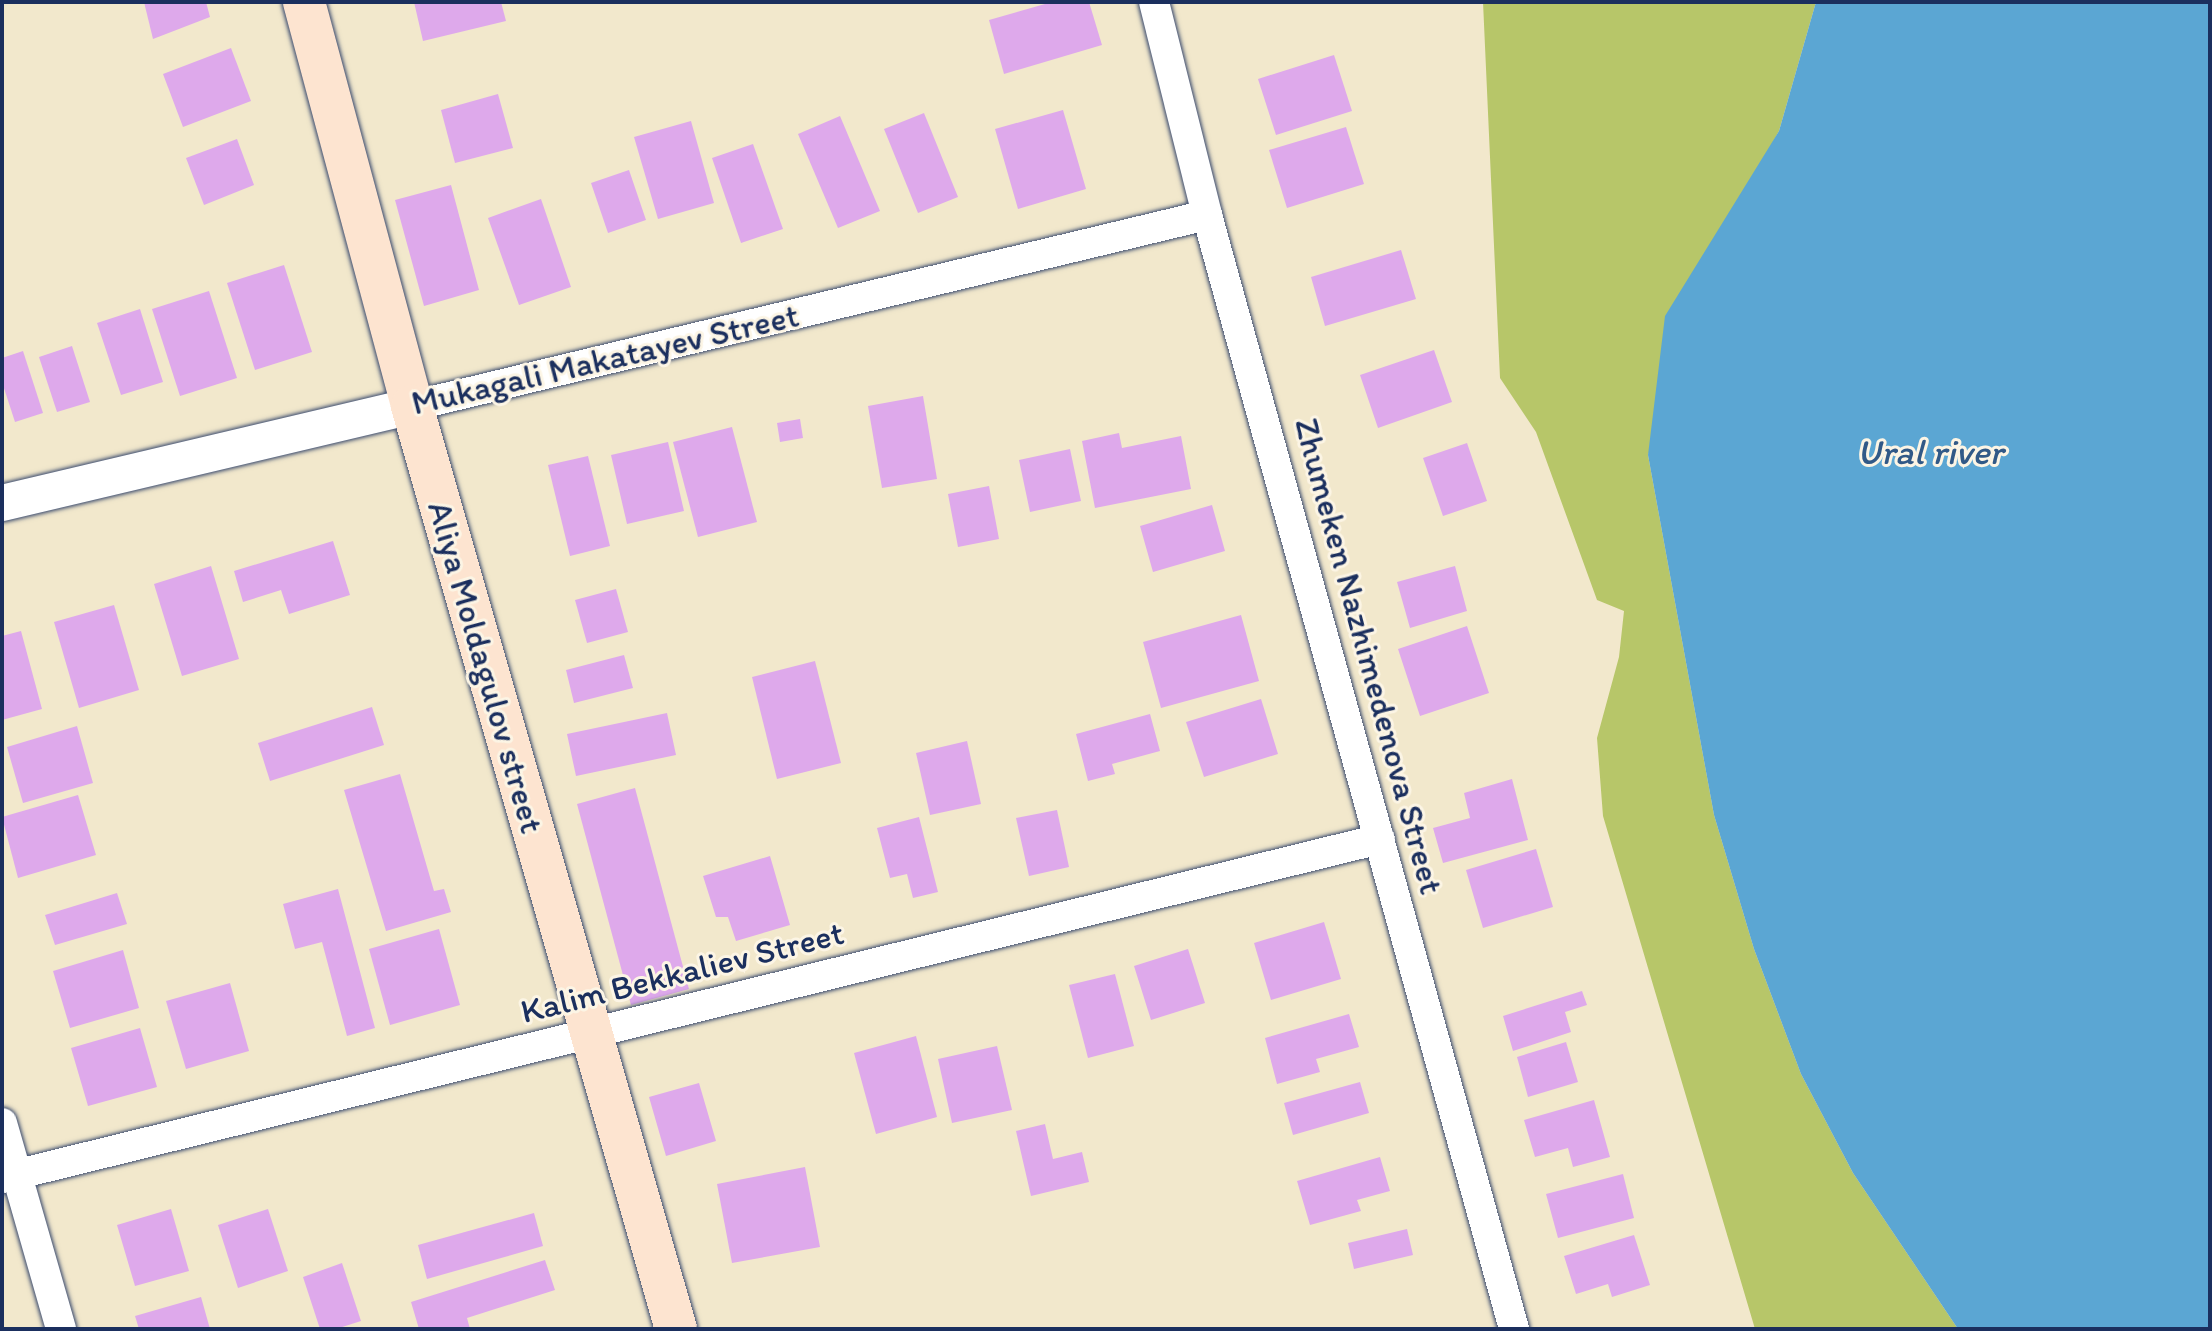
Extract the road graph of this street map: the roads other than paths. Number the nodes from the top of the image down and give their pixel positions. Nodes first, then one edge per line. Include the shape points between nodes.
1 (304, 2) edge
2 (1154, 2) edge
3 (1207, 215) junction
4 (412, 406) junction
5 (2, 503) edge
6 (1380, 839) junction
7 (591, 1033) junction
8 (2, 1123) edge
9 (9, 1177) edge
10 (61, 1329) edge
11 (676, 1329) edge
12 (1514, 1329) edge

1 - 4 main road, Aliya Moldagulov street
2 - 3 street, Zhumeken Nazhimedenova Street
3 - 4 street, Mukagali Makatayev Street
3 - 6 street, Zhumeken Nazhimedenova Street
4 - 5 street, Mukagali Makatayev Street
4 - 7 main road, Aliya Moldagulov street
6 - 7 street, Kalim Bekkaliev Street
6 - 12 street, Zhumeken Nazhimedenova Street
7 - 9 street, Kalim Bekkaliev Street
7 - 11 main road, Aliya Moldagulov street
8 - 9 street
9 - 10 street

